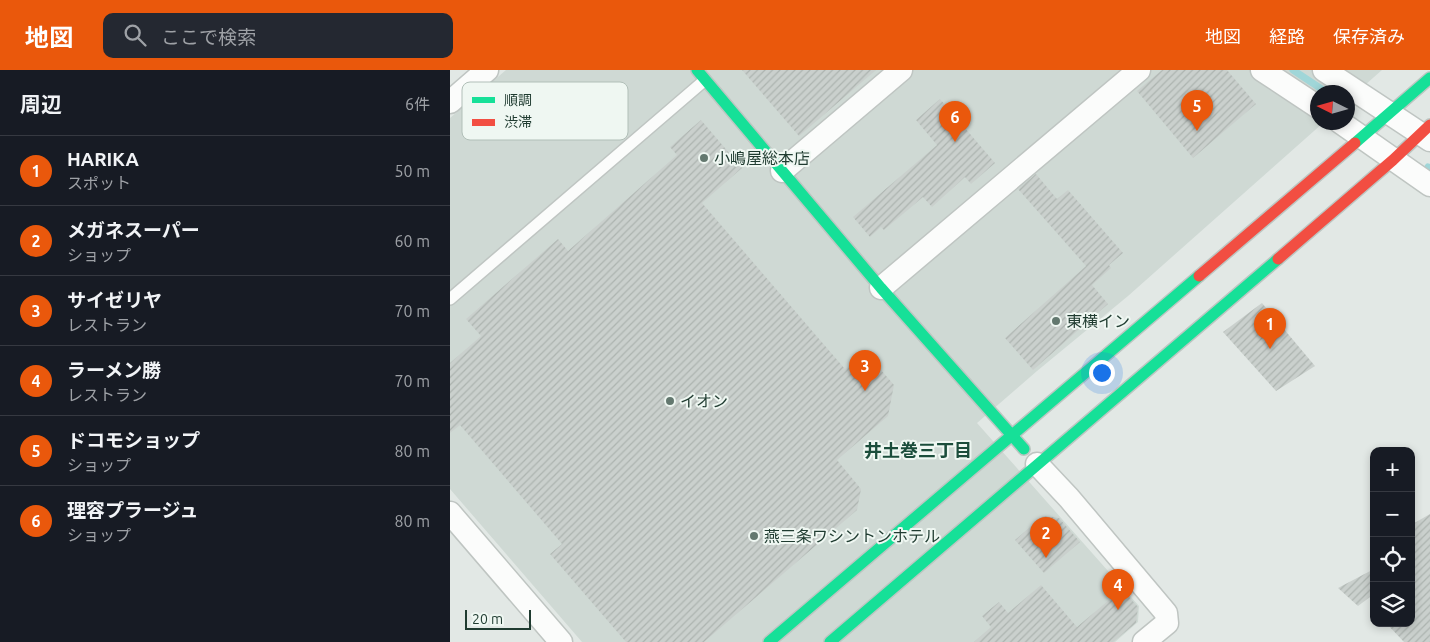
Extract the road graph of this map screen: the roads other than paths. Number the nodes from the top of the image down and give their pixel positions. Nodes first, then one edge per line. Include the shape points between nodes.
1 (487, 70) edge
2 (697, 70) edge
3 (901, 70) edge
4 (1139, 70) edge
5 (1262, 70) edge
6 (1324, 70) edge
7 (1430, 78) edge
8 (706, 80) junction
9 (473, 82) edge
10 (462, 92) edge
11 (450, 102) edge
12 (1310, 102) edge
13 (1388, 114) junction
14 (1350, 130) edge
15 (1427, 133) edge
16 (1361, 138) junction
17 (1393, 160) junction
18 (782, 171) junction
19 (1430, 185) edge
20 (881, 288) junction
21 (450, 299) edge
22 (1011, 436) junction
23 (1037, 464) junction
24 (450, 513) edge
25 (561, 642) edge
26 (769, 642) edge
27 (830, 642) edge
28 (1144, 642) edge

1 - 9 street
2 - 8 street
3 - 18 street
4 - 20 street
5 - 12 street
6 - 13 street
7 - 13 street
8 - 18 street
8 - 21 lane
10 - 11 street
13 - 15 street
13 - 16 street
14 - 16 street
15 - 17 street
16 - 17 street
16 - 22 street
17 - 19 street
17 - 23 street
18 - 20 street
20 - 22 street
22 - 23 street
22 - 26 street
23 - 27 street
23 - 28 street via 1166,613 1167,622
24 - 25 street

